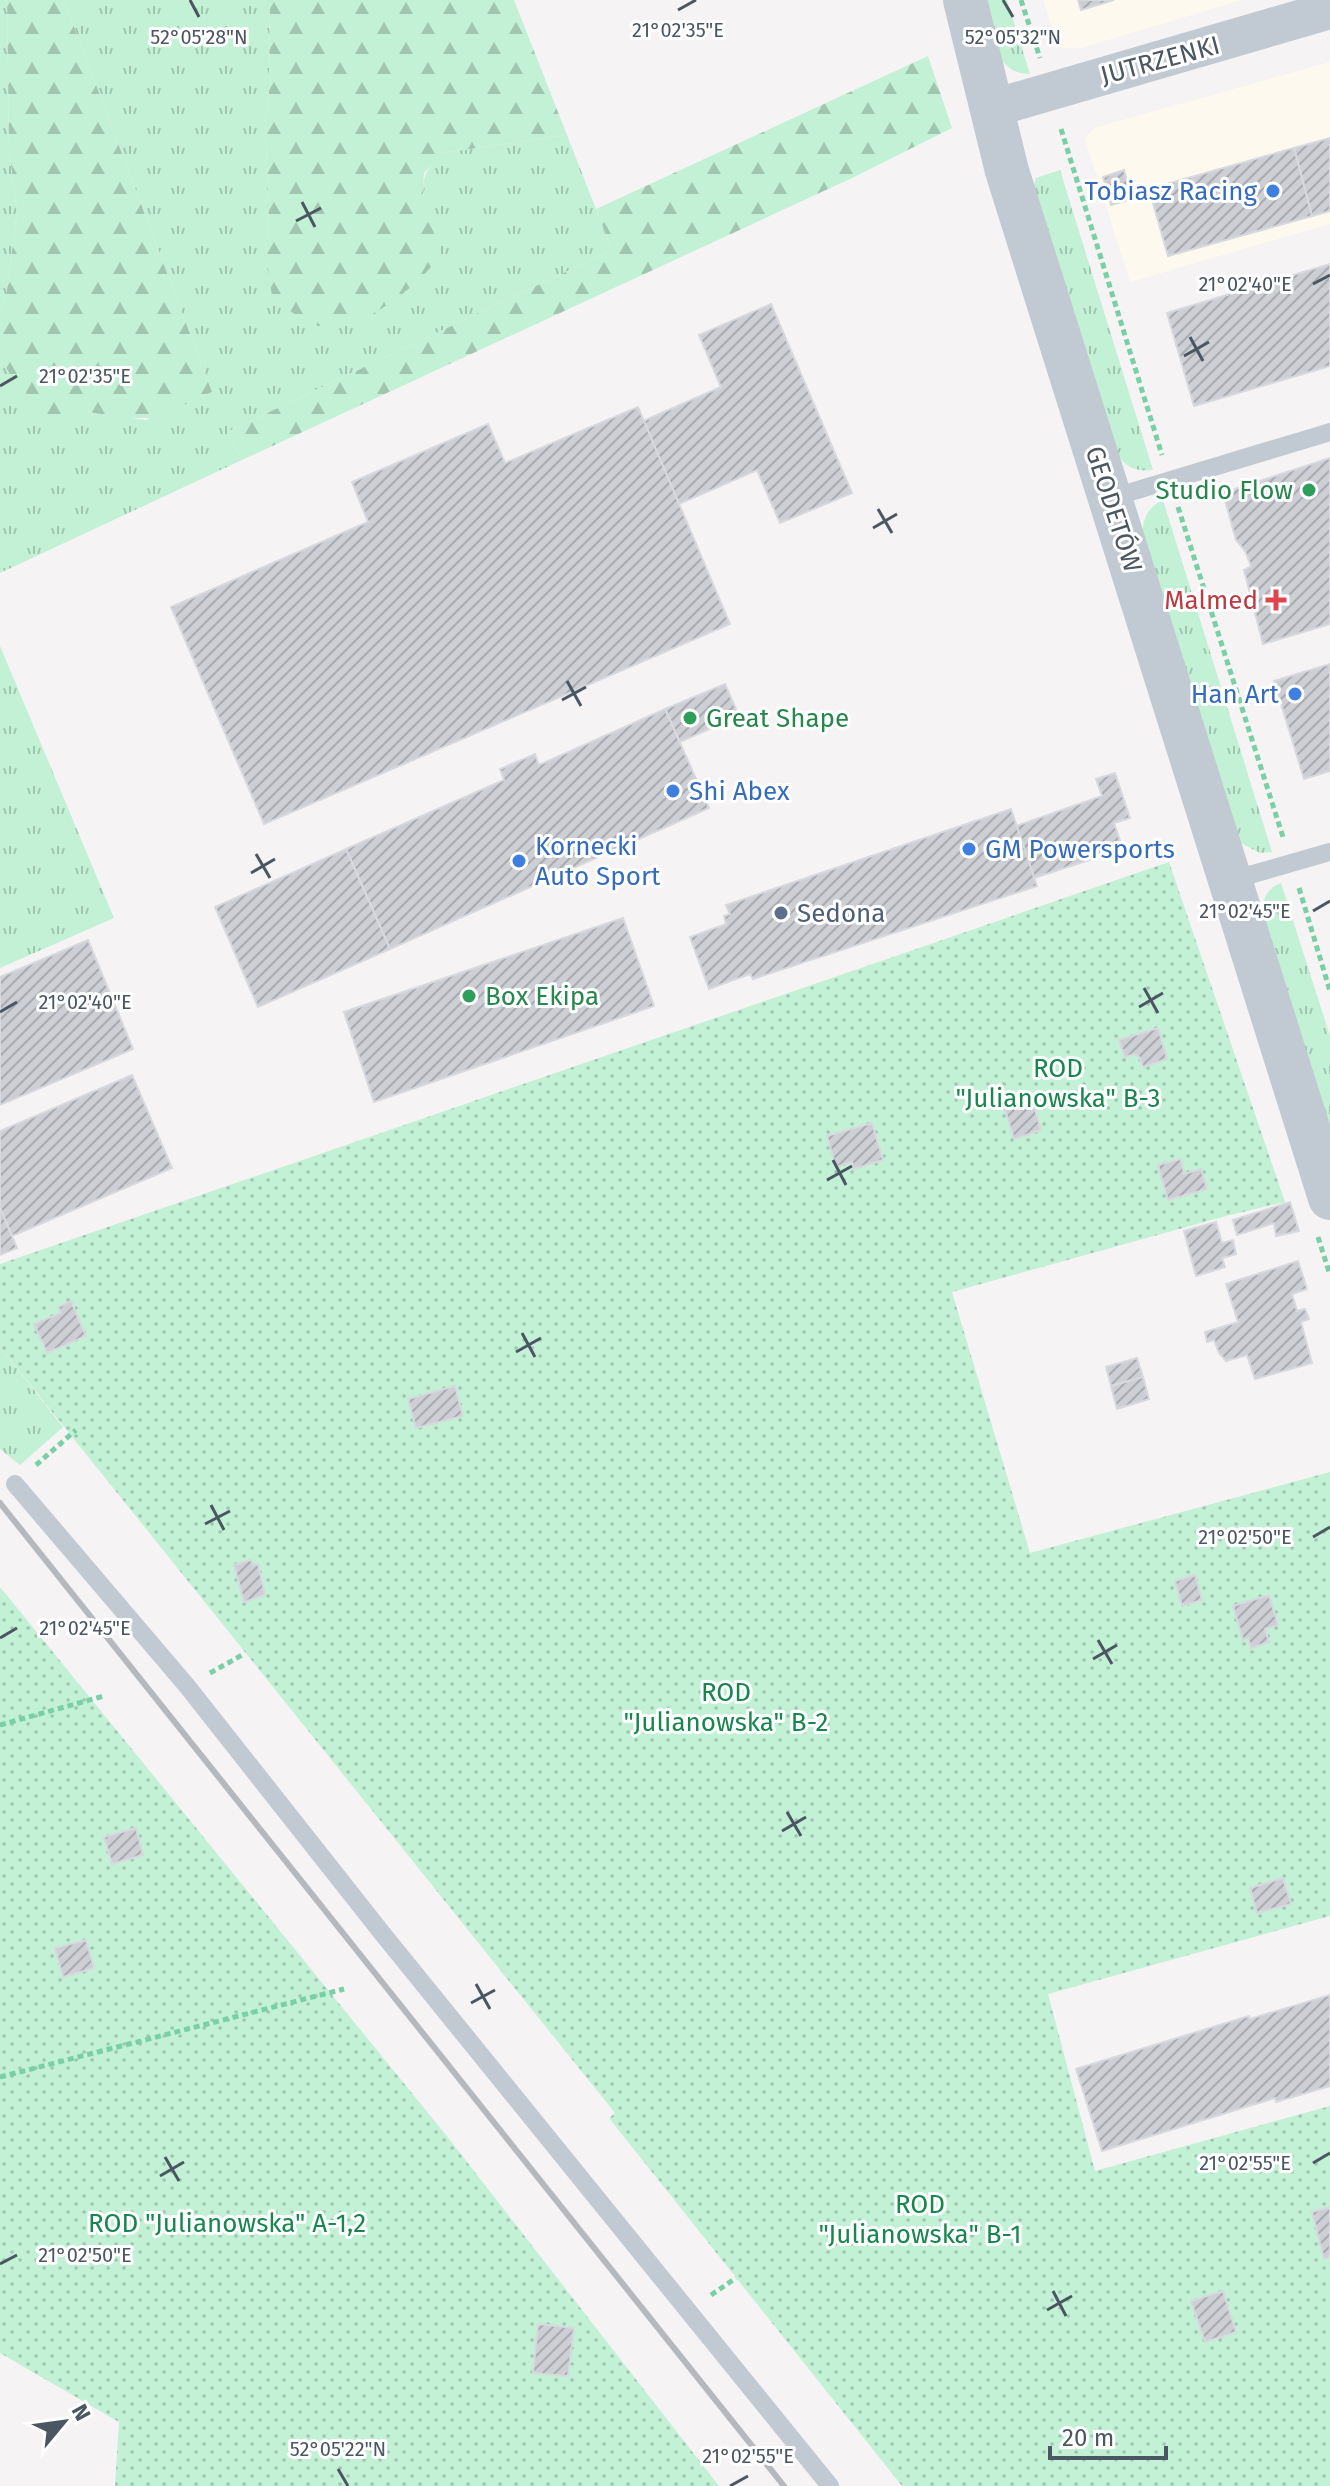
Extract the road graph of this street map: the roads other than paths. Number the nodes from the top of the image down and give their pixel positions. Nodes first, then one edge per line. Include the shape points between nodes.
1 (965, 0) edge
2 (1330, 10) edge
3 (990, 109) junction
4 (1330, 432) edge
5 (1111, 498) junction
6 (1330, 852) edge
7 (1232, 880) junction
8 (1330, 1198) edge
9 (15, 1484) road end
10 (830, 2486) edge

1 - 3 street, GEODETÓW
2 - 3 street, JUTRZENKI
3 - 5 street, GEODETÓW
4 - 5 lane
5 - 7 street, GEODETÓW
6 - 7 lane
7 - 8 street, GEODETÓW
9 - 10 lane via 187,1686

